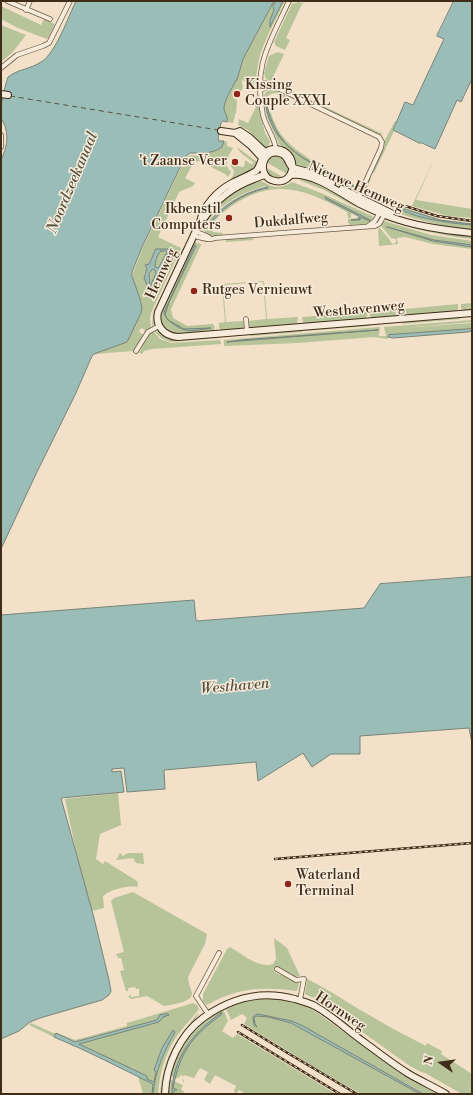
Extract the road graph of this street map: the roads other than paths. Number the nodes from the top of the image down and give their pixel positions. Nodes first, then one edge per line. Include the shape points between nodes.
1 (7, 1) edge
2 (30, 1) edge
3 (70, 1) edge
4 (289, 1) edge
5 (26, 10) junction
6 (50, 19) dead end
7 (1, 68) edge
8 (260, 82) junction
9 (272, 86) junction
10 (260, 90) junction
11 (1, 94) edge
12 (8, 95) dead end
13 (221, 131) dead end
14 (1, 134) edge
15 (1, 147) edge
16 (268, 155) junction
17 (261, 168) junction
18 (292, 171) junction
19 (266, 176) junction
20 (256, 178) junction
21 (309, 178) junction
22 (357, 199) junction
23 (383, 213) junction
24 (200, 222) junction
25 (368, 226) junction
26 (194, 233) junction
27 (472, 233) edge
28 (472, 313) edge
29 (246, 319) dead end
30 (159, 326) junction
31 (247, 331) junction
32 (136, 351) dead end
33 (219, 953) dead end
34 (277, 969) dead end
35 (300, 1000) junction
36 (208, 1014) junction
37 (165, 1094) edge
38 (446, 1094) edge

1 - 5 street
2 - 5 street
3 - 7 street via 49,43 17,55
4 - 8 street via 265,52
5 - 6 street
8 - 9 street
8 - 10 street
9 - 10 street
9 - 22 street via 379,137 382,142 381,148
10 - 16 street via 264,117 274,140
11 - 12 street
13 - 16 street via 240,131
14 - 15 street
16 - 17 street
16 - 18 street via 284,152 292,161
17 - 19 street
17 - 24 street, Hemweg via 215,196 203,212
18 - 19 street via 280,182
18 - 21 street, Nieuwe Hemweg
18 - 22 street, Nieuwe Hemweg via 316,174
19 - 20 street, Hemweg
20 - 21 street via 279,185 295,177
20 - 24 street, Hemweg via 226,194 212,206
21 - 22 street, Nieuwe Hemweg
22 - 23 street, Nieuwe Hemweg
23 - 25 street
23 - 25 street, Dukdalfweg via 379,224
23 - 27 street, Nieuwe Hemweg via 418,225
24 - 26 street, Hemweg
25 - 26 street, Dukdalfweg via 215,238
26 - 30 street, Hemweg via 158,310
28 - 31 street, Westhavenweg
29 - 31 street
30 - 31 street, Westhavenweg via 167,334 178,337
30 - 32 street via 148,332
33 - 36 street via 196,996
34 - 35 street via 296,980 304,979
35 - 36 street, Hornweg via 271,995 247,997 222,1005
35 - 38 street, Hornweg via 315,1006 408,1073
36 - 37 street, Hornweg via 191,1029 175,1052

